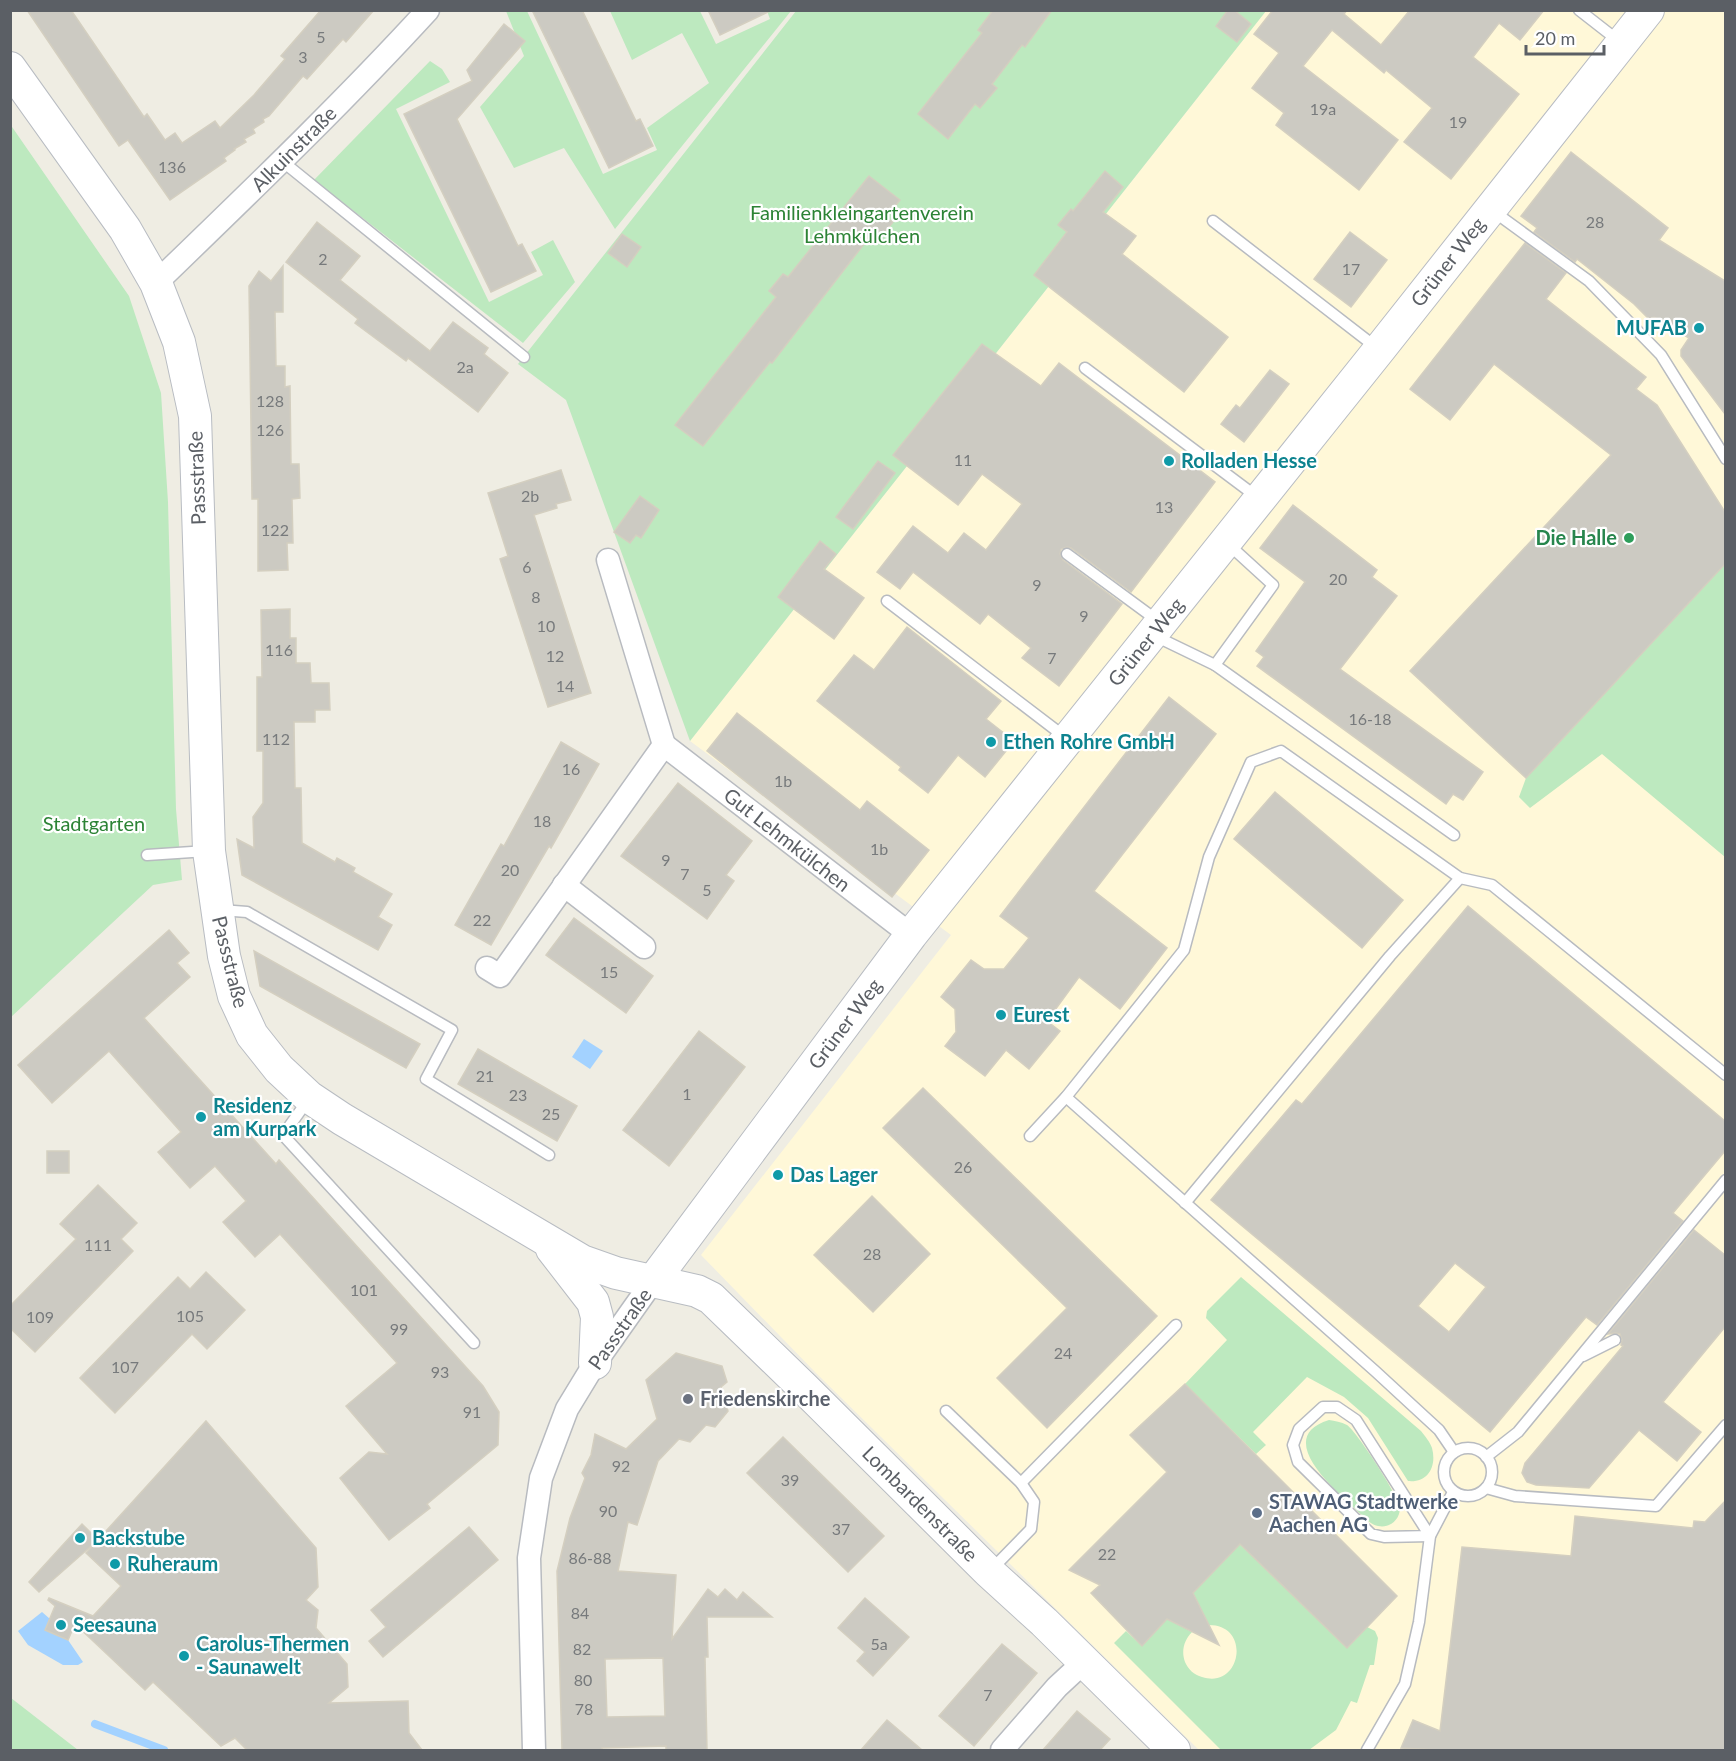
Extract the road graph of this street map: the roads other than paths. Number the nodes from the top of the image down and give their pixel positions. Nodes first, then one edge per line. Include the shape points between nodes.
1 (428, 10) edge
2 (1579, 10) edge
3 (1648, 10) edge
4 (1623, 44) junction
5 (10, 68) edge
6 (282, 161) junction
7 (1490, 209) junction
8 (1213, 221) dead end
9 (156, 283) junction
10 (1379, 350) junction
11 (524, 357) dead end
12 (1085, 368) dead end
13 (1725, 459) edge
14 (1260, 499) junction
15 (1226, 542) junction
16 (1067, 554) dead end
17 (608, 560) dead end
18 (887, 601) dead end
19 (1157, 629) junction
20 (1215, 665) junction
21 (1068, 740) junction
22 (664, 745) junction
23 (1454, 835) dead end
24 (209, 851) junction
25 (147, 855) dead end
26 (1460, 878) junction
27 (564, 885) junction
28 (217, 910) junction
29 (911, 935) junction
30 (644, 947) dead end
31 (487, 968) dead end
32 (1725, 1075) edge
33 (309, 1097) junction
34 (1066, 1097) junction
35 (1030, 1136) dead end
36 (549, 1155) dead end
37 (1725, 1180) edge
38 (1185, 1203) junction
39 (544, 1239) junction
40 (653, 1281) junction
41 (1176, 1325) dead end
42 (1615, 1340) dead end
43 (474, 1343) dead end
44 (1580, 1357) junction
45 (595, 1362) junction
46 (946, 1411) dead end
47 (1725, 1425) edge
48 (1454, 1452) junction
49 (1486, 1457) junction
50 (1021, 1483) junction
51 (1486, 1488) junction
52 (1453, 1492) junction
53 (1430, 1536) junction
54 (989, 1572) junction
55 (1084, 1662) junction
56 (534, 1750) edge
57 (1002, 1750) edge
58 (1174, 1750) edge
59 (1367, 1750) edge

1 - 6 street, Alkuinstraße
2 - 4 lane
3 - 4 street, Grüner Weg
4 - 7 street, Grüner Weg
5 - 9 street, Passstraße via 125,229
6 - 9 street, Alkuinstraße
6 - 11 lane
7 - 10 street, Grüner Weg
7 - 13 lane via 1589,281 1661,354
8 - 10 lane
9 - 24 street, Passstraße via 179,342 195,416
10 - 14 street, Grüner Weg
12 - 14 lane
14 - 15 street, Grüner Weg
15 - 19 street, Grüner Weg
15 - 20 lane via 1273,585
16 - 19 lane
17 - 22 street
18 - 21 lane
19 - 20 lane
19 - 21 street, Grüner Weg
20 - 23 lane
21 - 29 street, Grüner Weg
22 - 27 street
22 - 29 street, Gut Lehmkülchen
24 - 25 lane
24 - 28 street, Passstraße
26 - 32 lane via 1492,885
26 - 34 lane via 1281,751 1251,762 1209,857 1184,950
26 - 38 lane via 1390,956
27 - 30 street
27 - 31 street via 500,976
28 - 33 street, Passstraße via 234,996 252,1035 279,1069
28 - 36 lane via 247,912 452,1030 426,1079
29 - 40 street, Grüner Weg
33 - 39 street, Passstraße
33 - 43 lane via 283,1136
34 - 35 lane
34 - 38 lane
37 - 44 lane
38 - 48 lane via 1376,1371 1439,1430
39 - 40 street, Passstraße via 582,1261
39 - 45 street via 593,1302 597,1317
40 - 45 street, Passstraße
40 - 54 street, Lombardenstraße via 711,1298
41 - 50 lane
42 - 44 lane
44 - 49 lane via 1518,1432
45 - 56 street, Passstraße via 567,1409 541,1478 529,1558
46 - 50 lane
47 - 51 lane via 1656,1506 1515,1496
48 - 49 lane via 1468,1448
48 - 52 lane via 1443,1472
49 - 51 lane via 1492,1476
50 - 54 lane via 1034,1502 1031,1529
51 - 52 lane via 1467,1497
52 - 53 lane
53 - 53 lane via 1356,1420 1337,1407 1323,1407 1299,1429 1293,1445 1298,1462 1371,1534
53 - 59 lane via 1419,1622 1405,1684
54 - 55 street, Lombardenstraße
55 - 57 street
55 - 58 street, Lombardenstraße

